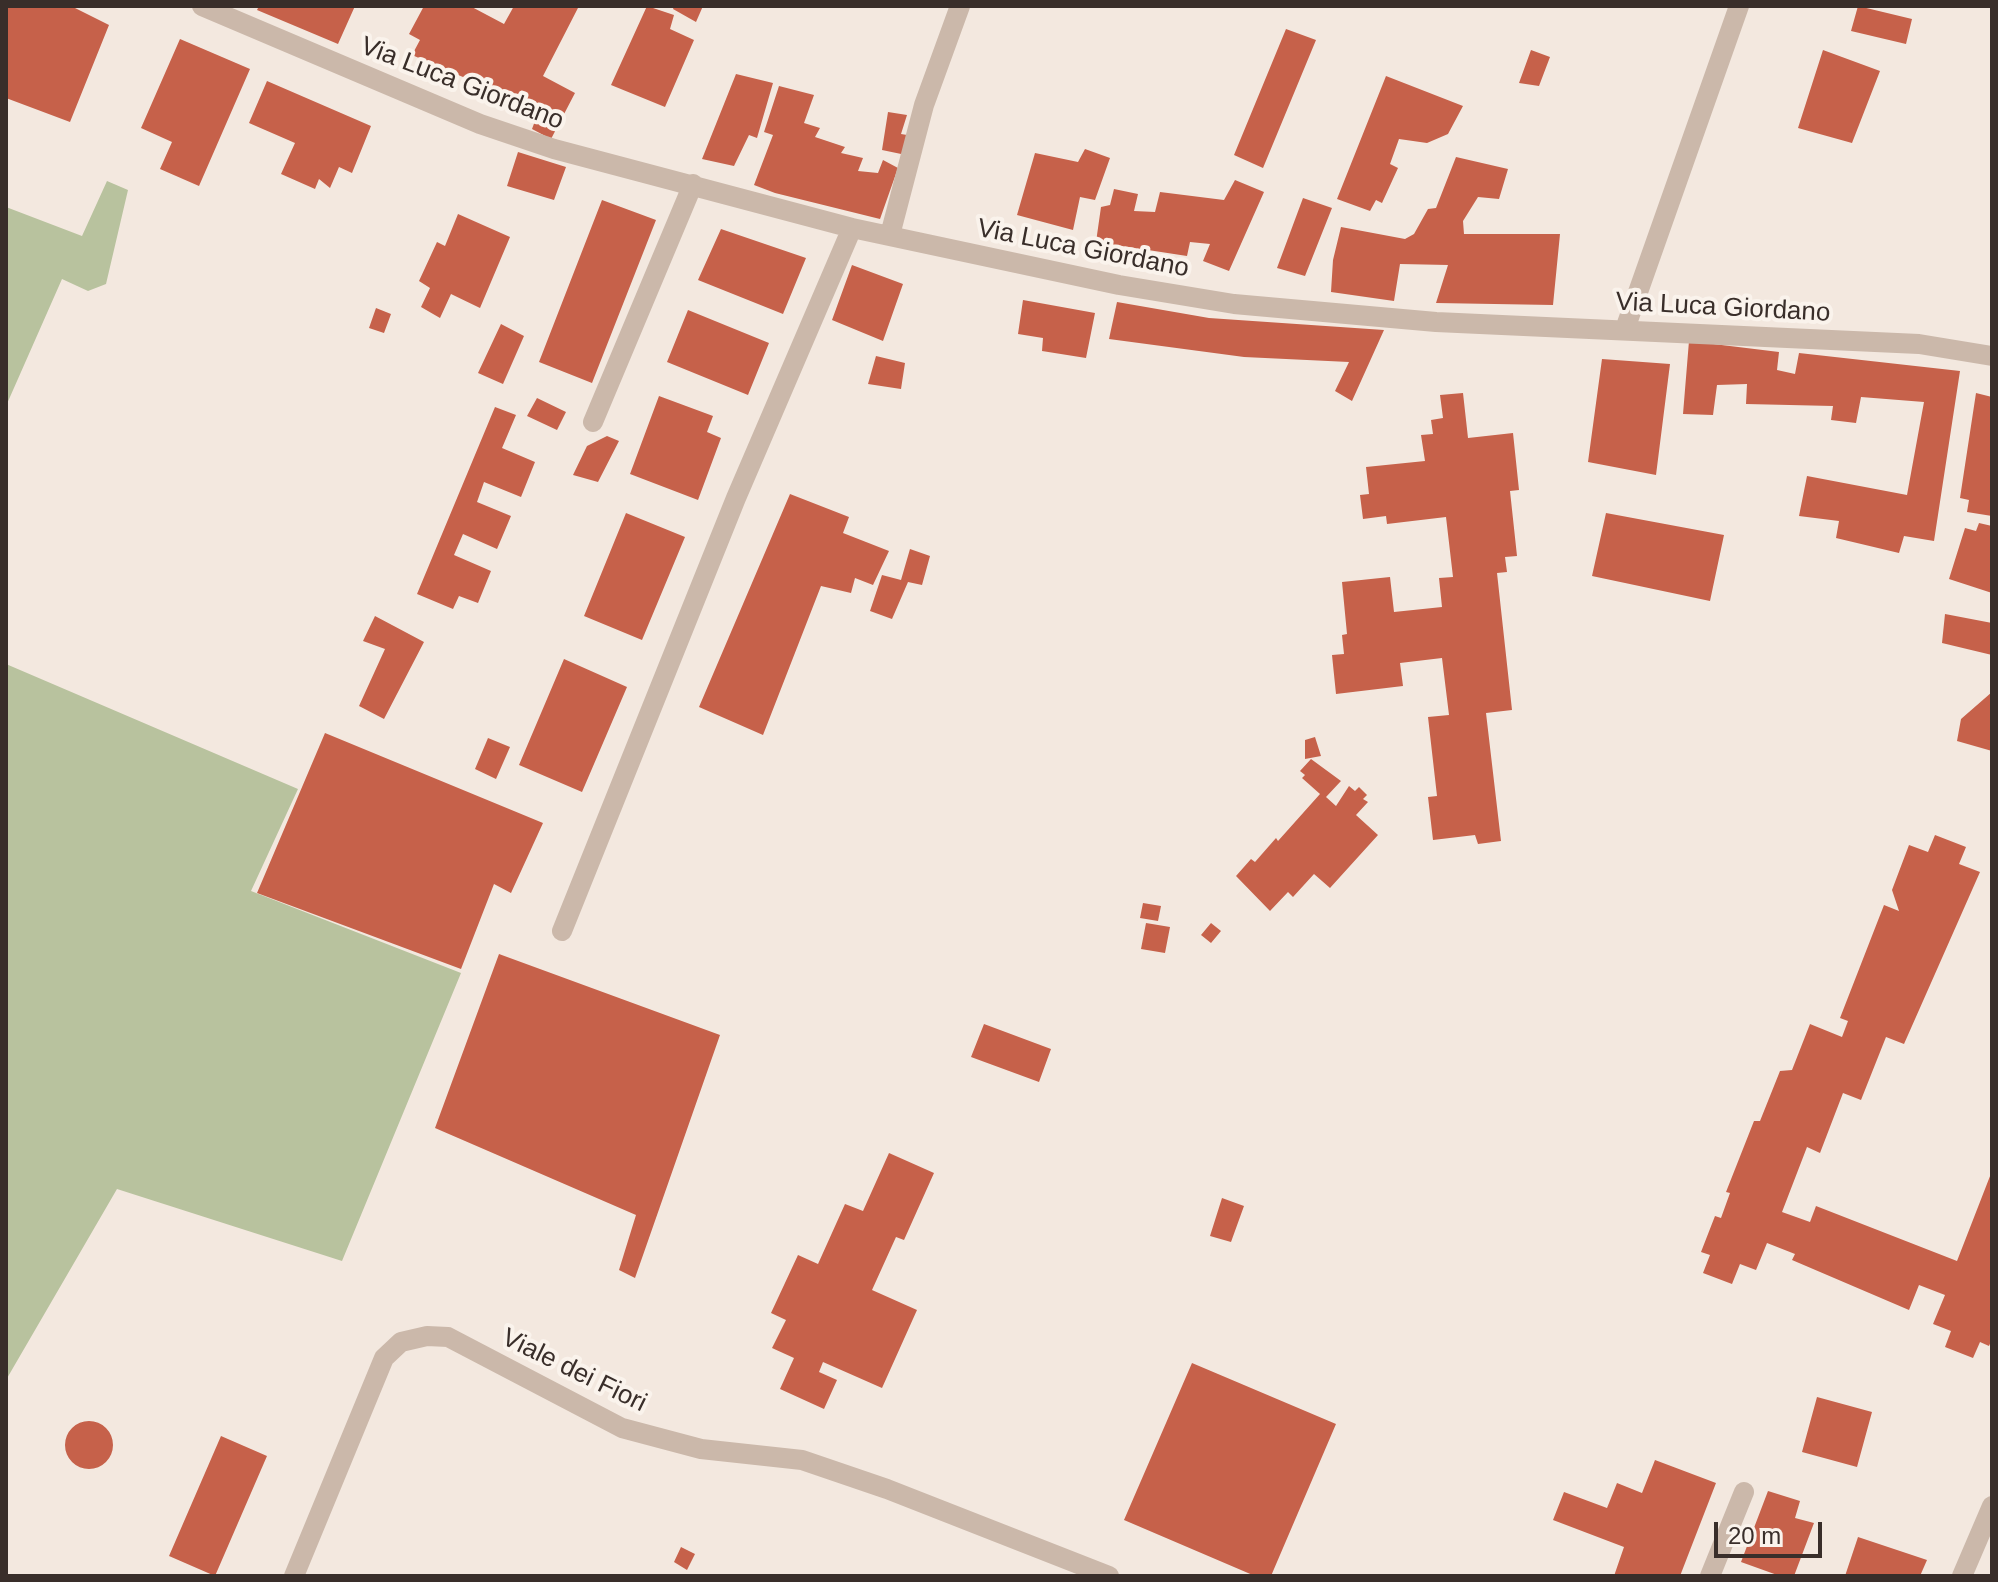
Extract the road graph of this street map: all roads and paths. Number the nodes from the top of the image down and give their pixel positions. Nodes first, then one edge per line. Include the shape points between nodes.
1 (202, 6) edge
2 (960, 6) edge
3 (1739, 6) edge
4 (693, 184) junction
5 (852, 228) junction
6 (890, 235) junction
7 (1625, 329) junction
8 (1992, 356) edge
9 (593, 422) dead end
10 (562, 931) dead end
11 (1744, 1492) dead end
12 (1992, 1506) edge
13 (294, 1576) edge
14 (1109, 1576) edge
15 (1710, 1576) edge
16 (1962, 1576) edge

1 - 4 street, Via Luca Giordano via 480,124
2 - 6 street via 924,105
3 - 7 street
4 - 5 street, Via Luca Giordano
4 - 9 street
5 - 6 street, Via Luca Giordano
5 - 10 street via 736,498
6 - 7 street, Via Luca Giordano via 1234,304 1436,322
7 - 8 street, Via Luca Giordano via 1919,344
11 - 15 street
12 - 16 street
13 - 14 street, Viale dei Fiori via 384,1358 401,1342 427,1336 448,1337 622,1428 701,1449 802,1460

